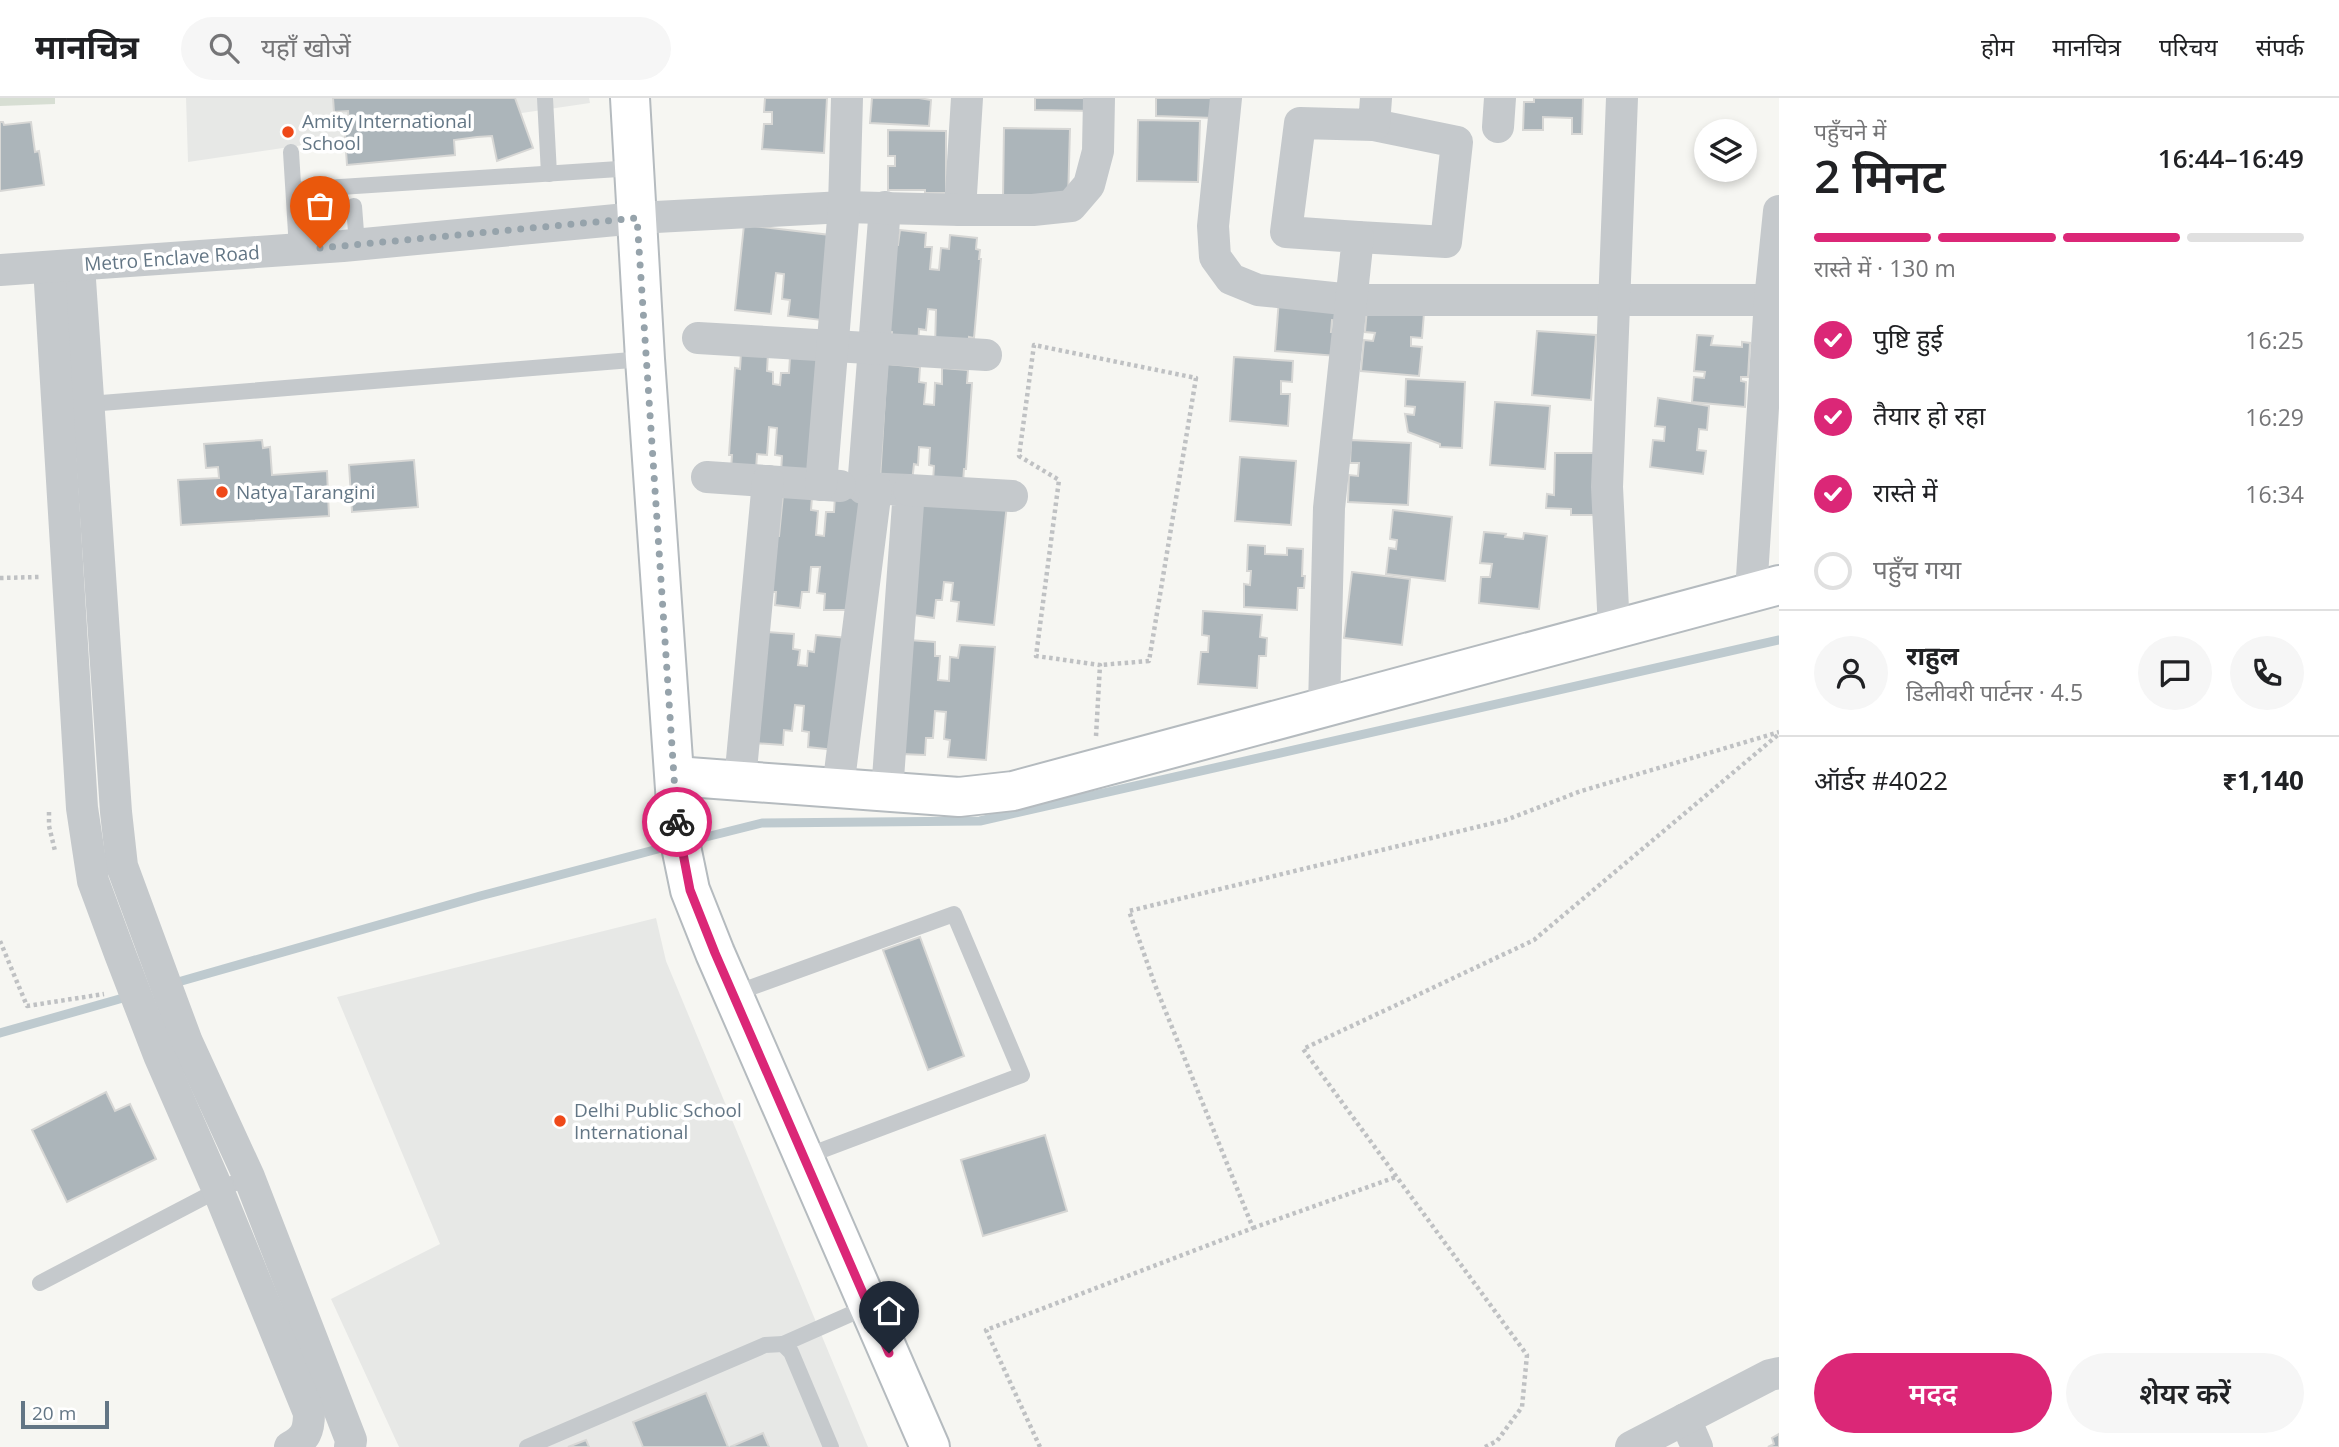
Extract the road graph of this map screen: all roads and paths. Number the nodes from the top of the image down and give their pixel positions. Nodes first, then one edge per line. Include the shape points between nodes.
1 (545, 98) edge
2 (630, 98) edge
3 (847, 98) edge
4 (967, 98) edge
5 (1099, 98) edge
6 (1226, 98) edge
7 (1622, 98) edge
8 (1375, 112) edge
9 (291, 152) dead end
10 (634, 168) junction
11 (549, 174) junction
12 (293, 190) junction
13 (354, 196) junction
14 (844, 206) junction
15 (885, 207) junction
16 (960, 210) junction
17 (1779, 211) edge
18 (637, 218) junction
19 (1358, 237) junction
20 (357, 245) junction
21 (298, 249) junction
22 (64, 266) junction
23 (0, 270) edge
24 (1352, 300) junction
25 (1614, 300) junction
26 (1774, 300) edge
27 (698, 338) dead end
28 (833, 344) junction
29 (874, 347) junction
30 (986, 355) dead end
31 (645, 359) junction
32 (89, 404) junction
33 (707, 477) dead end
34 (768, 481) junction
35 (821, 485) junction
36 (869, 488) junction
37 (909, 490) junction
38 (1012, 496) dead end
39 (43, 576) dead end
40 (0, 578) edge
41 (1765, 588) edge
42 (1615, 629) junction
43 (1101, 665) junction
44 (1324, 707) junction
45 (1779, 733) edge
46 (1093, 768) junction
47 (675, 776) junction
48 (740, 781) junction
49 (838, 788) junction
50 (887, 792) junction
51 (733, 995) junction
52 (187, 1042) junction
53 (159, 1055) junction
54 (804, 1157) junction
55 (249, 1177) junction
56 (1396, 1177) junction
57 (218, 1190) junction
58 (1253, 1228) junction
59 (40, 1283) dead end
60 (869, 1306) junction
61 (783, 1344) junction
62 (1779, 1373) edge
63 (1691, 1433) edge
64 (290, 1447) edge
65 (350, 1447) edge
66 (527, 1447) edge
67 (831, 1447) edge
68 (930, 1447) edge
69 (1040, 1447) edge
70 (1485, 1447) edge
71 (1631, 1447) edge

1 - 11 lane
2 - 10 street
3 - 14 street
4 - 16 street
5 - 16 street, Metro Enclave Road via 1098,151 1089,186 1072,206
6 - 24 street via 1213,226 1215,257 1231,279 1258,290
7 - 25 street
8 - 19 street via 1300,123 1286,232
8 - 19 street via 1457,142 1446,242
9 - 12 lane
10 - 11 lane
10 - 18 street
11 - 13 lane
12 - 13 lane
12 - 21 lane
13 - 20 lane
14 - 15 street, Metro Enclave Road
14 - 18 street, Metro Enclave Road
14 - 28 street
15 - 16 street, Metro Enclave Road
15 - 29 street
17 - 26 street
18 - 20 street, Metro Enclave Road
18 - 31 street
19 - 24 street
20 - 21 street, Metro Enclave Road
21 - 22 street, Metro Enclave Road
22 - 23 street, Metro Enclave Road
22 - 32 street
22 - 53 street via 82,808 93,881
24 - 25 street
24 - 44 street via 1329,508
25 - 26 street
25 - 42 street via 1607,487
26 - 41 street
27 - 28 street
28 - 29 street
28 - 35 street
29 - 30 street
29 - 36 street
31 - 32 lane
31 - 47 street
32 - 52 street via 122,866
33 - 34 street
34 - 35 street
34 - 48 street
35 - 36 street
36 - 37 street
36 - 49 street
37 - 38 street
37 - 50 street
39 - 40 path
41 - 42 street
42 - 44 street
43 - 43 path via 1036,656 1059,480 1019,456 1034,345 1195,378 1150,661
43 - 46 path
44 - 46 street
45 - 56 path via 1534,940 1303,1049
45 - 58 path via 1581,791 1506,820 1129,911
46 - 50 street via 1013,791 959,796
47 - 48 street
47 - 51 street via 678,832 690,890
48 - 49 street
49 - 50 street
51 - 54 street
51 - 54 lane via 954,914 1022,1075
52 - 53 street
52 - 55 street
53 - 57 street
54 - 60 street
55 - 57 lane
55 - 65 street
56 - 58 path
56 - 70 path via 1527,1355 1522,1407 1497,1441
57 - 59 lane
57 - 64 street via 309,1413 309,1430 301,1442
58 - 69 path via 986,1330
60 - 61 lane
60 - 68 street
61 - 66 lane via 765,1345
61 - 67 lane via 791,1352
62 - 63 street
63 - 71 street

